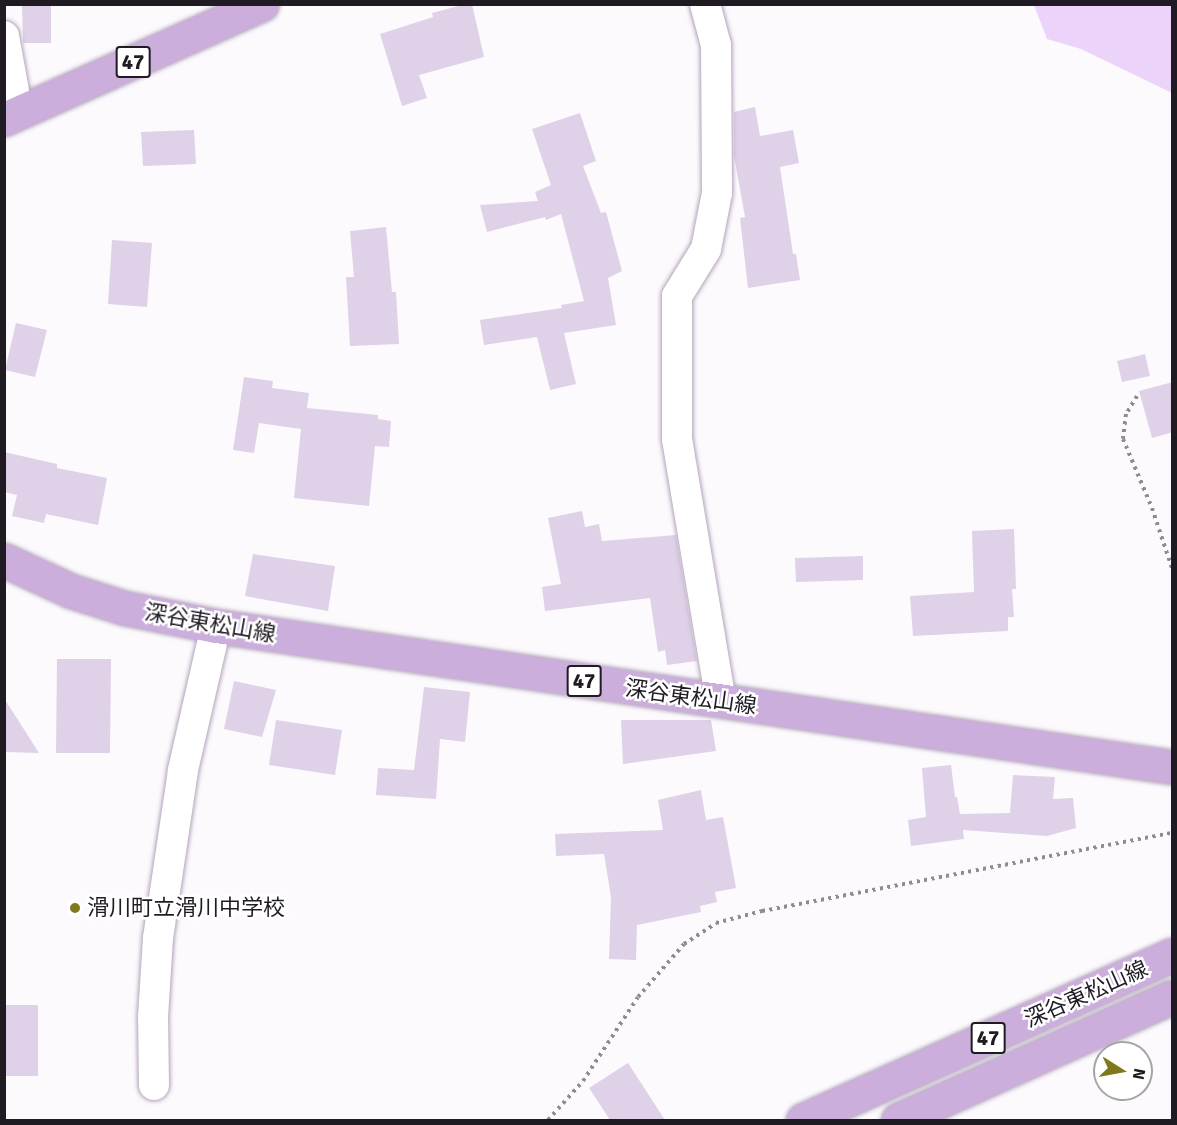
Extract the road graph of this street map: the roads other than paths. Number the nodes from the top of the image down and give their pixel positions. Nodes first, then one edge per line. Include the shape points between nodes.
1 (262, 4) edge
2 (705, 4) edge
3 (4, 36) edge
4 (11, 116) edge
5 (4, 560) edge
6 (216, 626) junction
7 (721, 702) junction
8 (1173, 767) edge
9 (1173, 955) edge
10 (1173, 998) edge
11 (154, 1085) dead end
12 (803, 1120) edge
13 (898, 1120) edge

1 - 4 main road, 47
2 - 7 street via 716,45 717,193 706,249 677,296 677,439
3 - 4 street
5 - 6 main road, 深谷東松山線 / 47 via 71,591 114,605
6 - 7 main road, 深谷東松山線 / 47
6 - 11 street via 183,770 158,938
7 - 8 main road, 深谷東松山線 / 47
9 - 12 main road, 深谷東松山線 / 47
10 - 13 main road, 深谷東松山線 / 47

